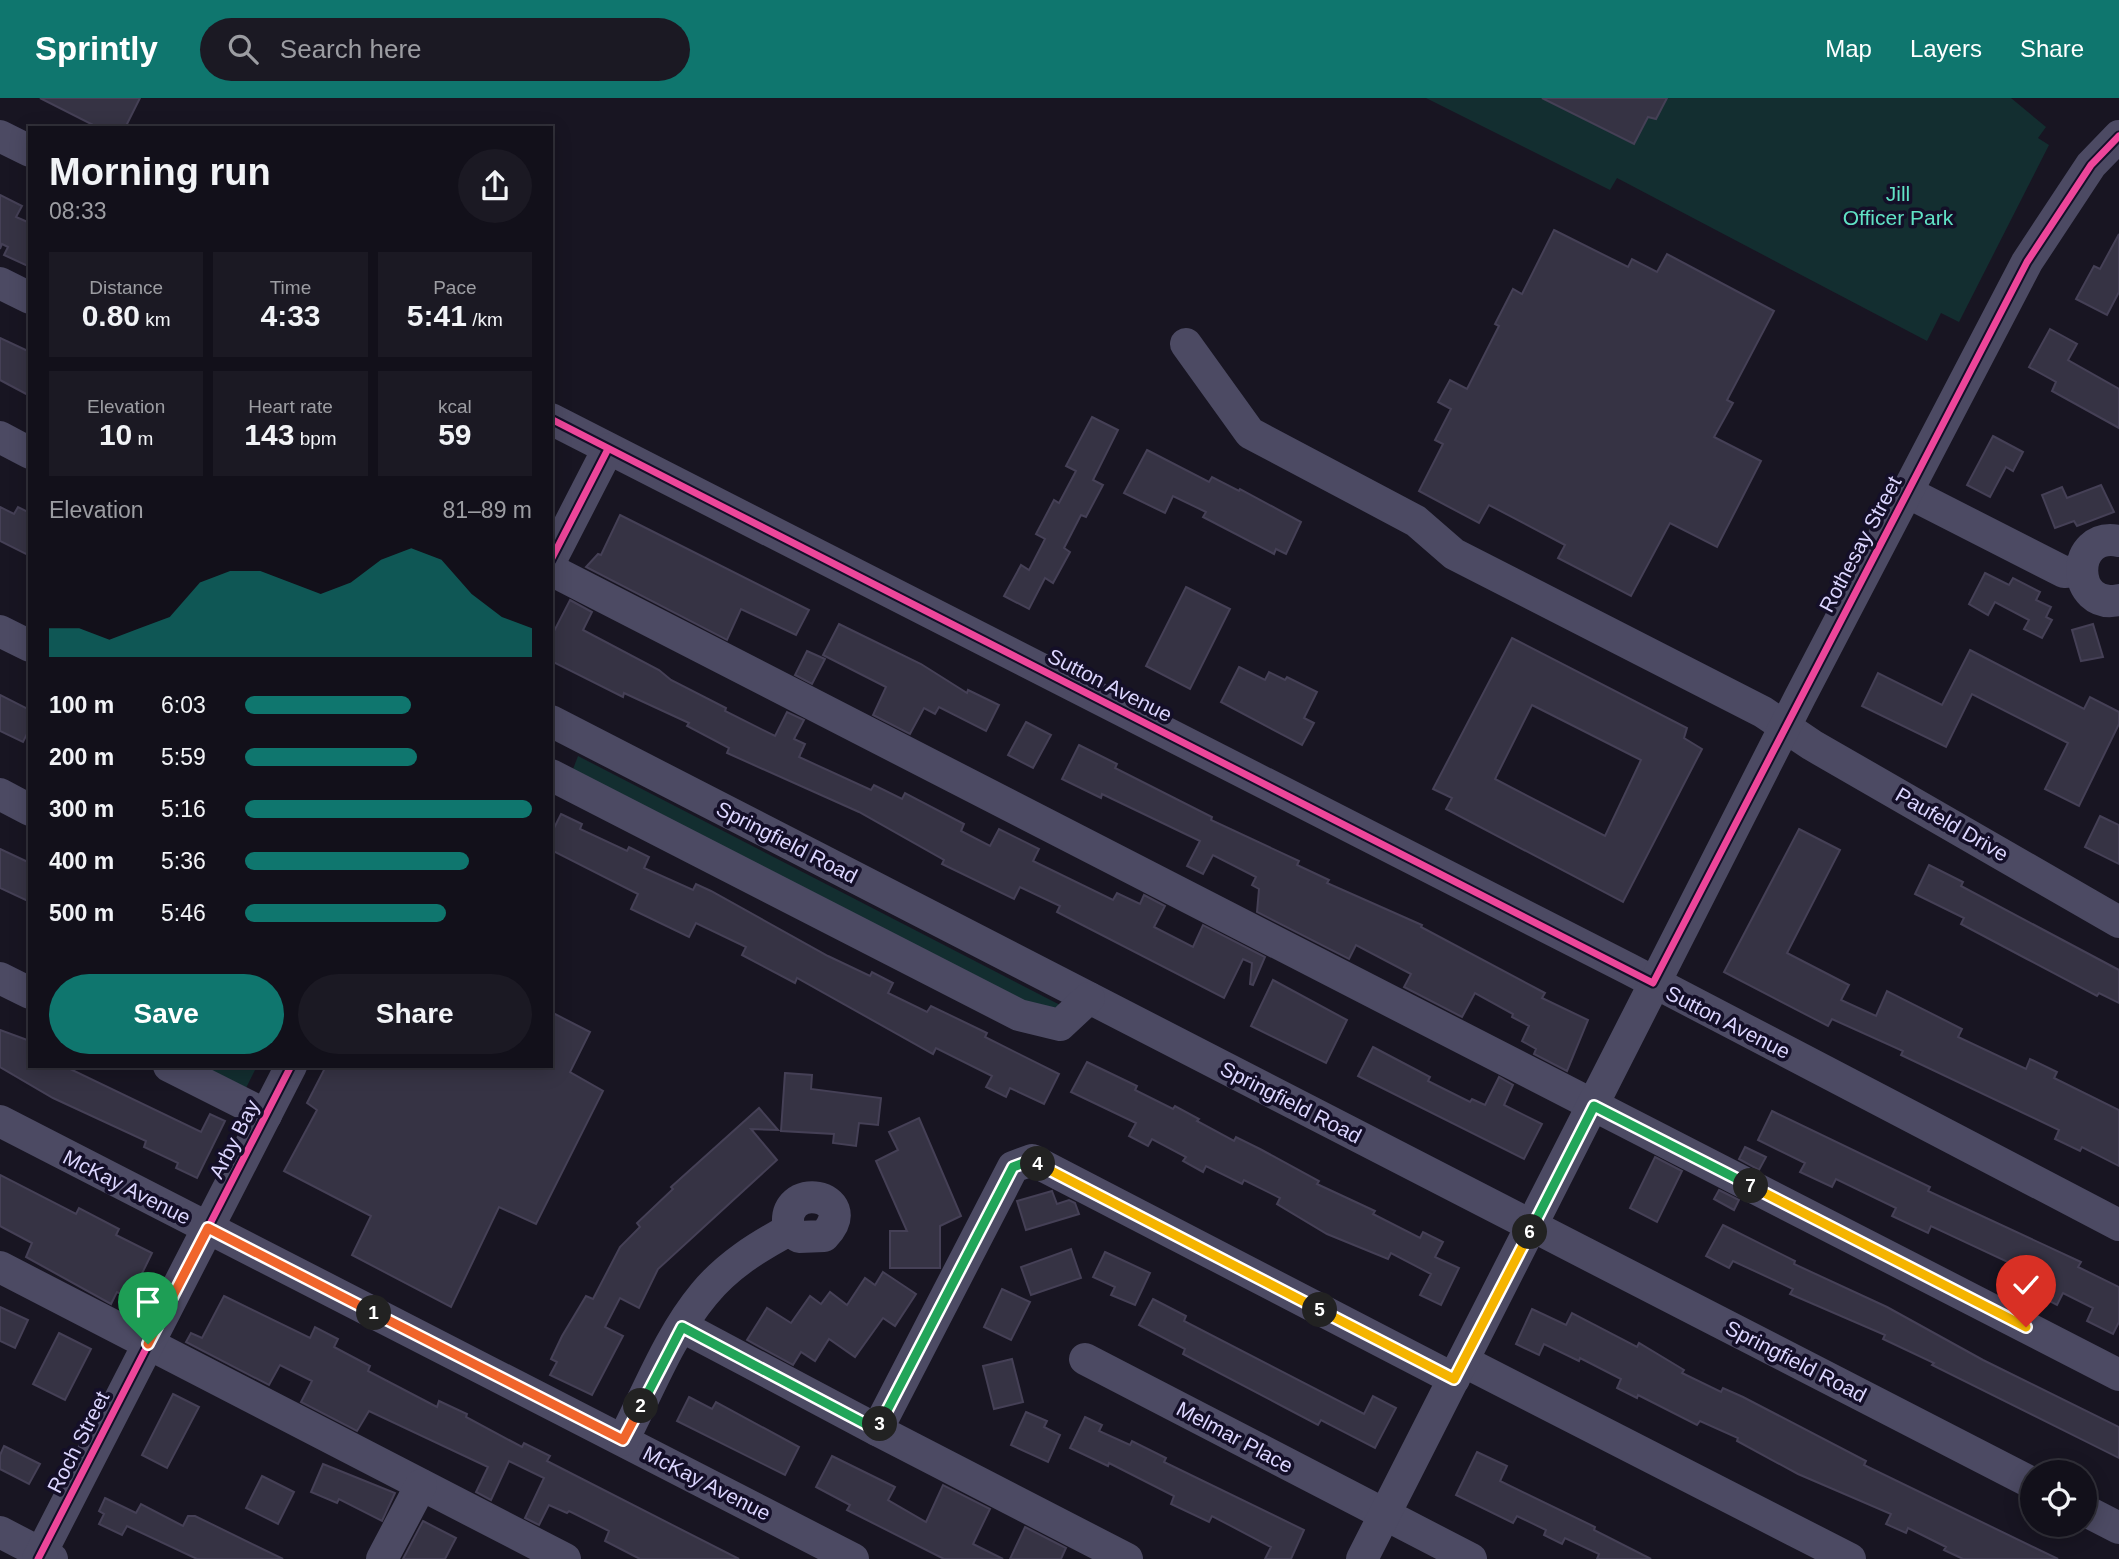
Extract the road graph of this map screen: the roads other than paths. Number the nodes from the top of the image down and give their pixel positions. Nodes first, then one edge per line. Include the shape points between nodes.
1 (0, 136) edge
2 (2119, 136) edge
3 (28, 150) edge
4 (0, 283) edge
5 (28, 297) edge
6 (1186, 344) dead end
7 (553, 420) edge
8 (0, 437) edge
9 (608, 449) junction
10 (28, 452) edge
11 (1907, 492) junction
12 (2119, 541) edge
13 (553, 556) edge
14 (553, 571) edge
15 (2080, 571) junction
16 (2119, 600) edge
17 (0, 631) edge
18 (28, 645) edge
19 (553, 722) edge
20 (1785, 726) junction
21 (553, 776) edge
22 (0, 794) edge
23 (28, 809) edge
24 (2119, 922) edge
25 (0, 978) edge
26 (1653, 983) junction
27 (28, 992) edge
28 (1089, 998) junction
29 (173, 1068) edge
30 (290, 1068) edge
31 (1594, 1106) junction
32 (266, 1115) junction
33 (0, 1121) edge
34 (2119, 1225) edge
35 (1533, 1226) junction
36 (208, 1228) junction
37 (789, 1230) dead end
38 (0, 1267) edge
39 (682, 1327) junction
40 (148, 1344) junction
41 (1085, 1359) dead end
42 (1458, 1370) junction
43 (2119, 1375) edge
44 (877, 1430) junction
45 (623, 1440) junction
46 (2020, 1477) edge
47 (421, 1485) junction
48 (1385, 1514) junction
49 (2097, 1517) edge
50 (2119, 1528) edge
51 (0, 1532) edge
52 (43, 1557) edge
53 (382, 1559) edge
54 (565, 1559) edge
55 (853, 1559) edge
56 (1127, 1559) edge
57 (1362, 1559) edge
58 (1471, 1559) edge
59 (1850, 1559) edge

1 - 3 street
2 - 11 street, Rothesay Street via 2091,165 2026,262
4 - 5 street
6 - 20 street, Paufeld Drive via 1250,433 1416,521 1454,554
7 - 9 street, Sutton Avenue
8 - 10 street
9 - 13 street
9 - 26 street, Sutton Avenue
11 - 15 street via 2064,572
11 - 20 street, Rothesay Street
12 - 15 street via 2094,545
14 - 31 street
15 - 16 street via 2094,597
17 - 18 street
19 - 28 street, Springfield Road
20 - 24 street, Paufeld Drive
20 - 26 street, Rothesay Street
21 - 28 street via 1020,1015 1060,1025
22 - 23 street
25 - 27 street
26 - 31 street, Rothesay Street
26 - 34 street, Sutton Avenue
28 - 35 street, Springfield Road
29 - 32 street
30 - 32 street, Arby Bay
31 - 35 street, Rothesay Street
31 - 43 street
32 - 36 street, Arby Bay
33 - 36 street, McKay Avenue
35 - 42 street, Rothesay Street
35 - 46 street, Springfield Road
36 - 40 street, Roch Street
36 - 45 street, McKay Avenue
37 - 39 street via 731,1268 703,1296
38 - 40 street
39 - 44 street
39 - 45 street
40 - 47 street
40 - 52 street, Roch Street
41 - 48 street, Melmar Place
42 - 44 street via 1032,1160 1013,1167
42 - 48 street, Rothesay Street
42 - 59 street
44 - 56 street
45 - 55 street, McKay Avenue
47 - 53 street
47 - 54 street
48 - 57 street, Rothesay Street
48 - 58 street, Melmar Place
49 - 50 street
51 - 52 street

